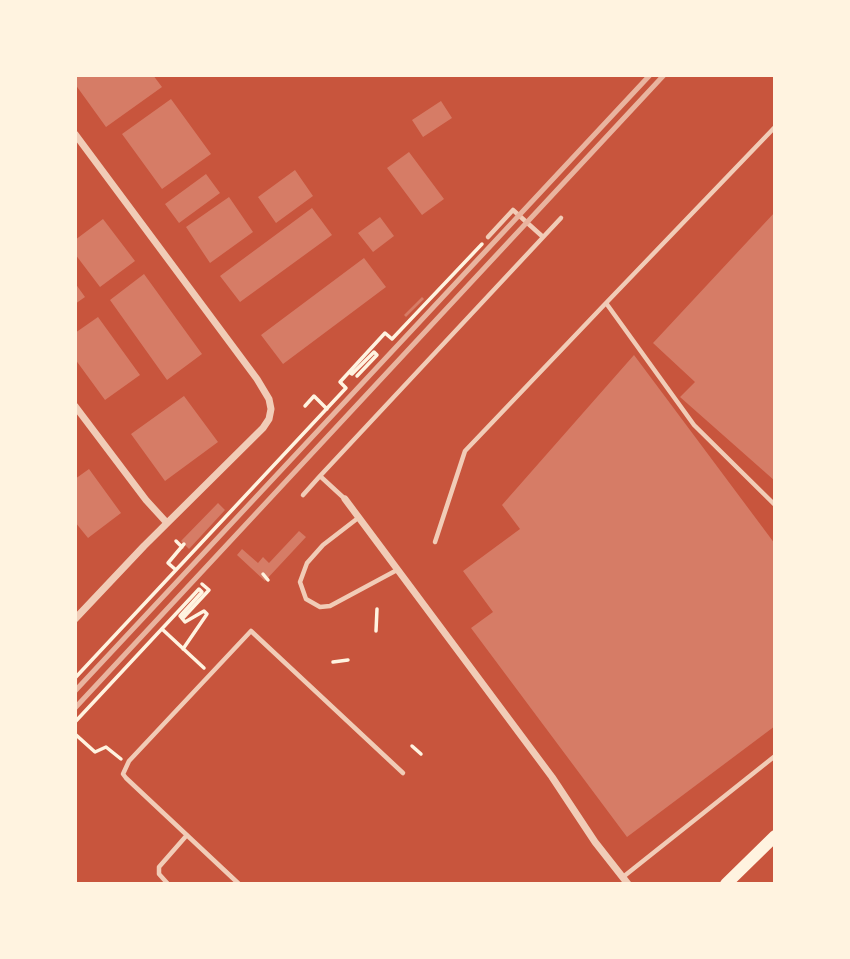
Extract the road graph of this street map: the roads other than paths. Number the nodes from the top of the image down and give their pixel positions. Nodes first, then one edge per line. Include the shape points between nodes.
1 (775, 127) edge
2 (75, 134) edge
3 (561, 218) dead end
4 (488, 237) road end
5 (543, 237) junction
6 (606, 303) junction
7 (75, 405) edge
8 (320, 477) junction
9 (303, 495) dead end
10 (345, 499) joint
11 (775, 505) edge
12 (359, 517) junction
13 (167, 523) junction
14 (435, 542) dead end
15 (397, 570) junction
16 (75, 619) edge
17 (775, 756) edge
18 (403, 773) dead end
19 (187, 835) junction
20 (775, 836) edge
21 (625, 881) edge
22 (168, 884) edge
23 (239, 884) edge
24 (726, 884) edge

1 - 6 lane
2 - 13 street via 269,398 271,409 263,428
3 - 5 lane
4 - 5 lane via 513,210
5 - 8 lane
6 - 11 lane via 694,425
6 - 14 lane via 465,451
7 - 13 street
8 - 9 lane
8 - 10 lane
10 - 12 street
12 - 15 street
12 - 15 lane via 307,563 300,582 306,600 330,606
13 - 16 street
15 - 21 street
17 - 21 lane
18 - 19 lane via 251,631 127,764 123,774
19 - 22 lane via 159,867
19 - 23 lane
20 - 24 main road

